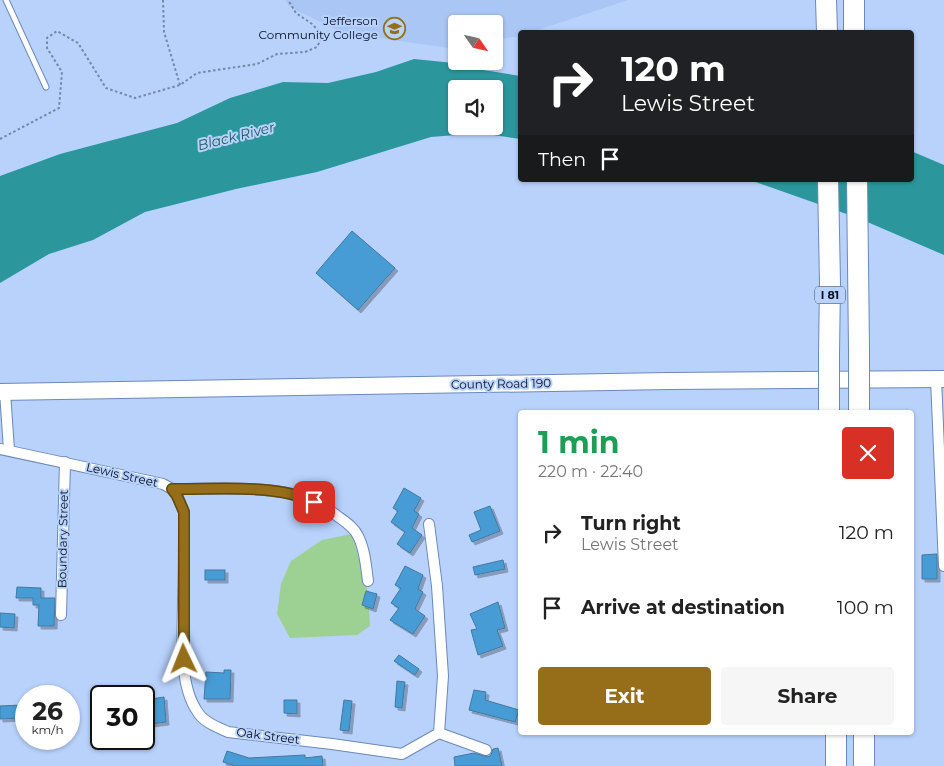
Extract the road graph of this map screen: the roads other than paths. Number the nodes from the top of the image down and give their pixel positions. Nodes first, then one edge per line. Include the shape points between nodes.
1 (6, 0) edge
2 (826, 0) edge
3 (854, 0) edge
4 (826, 30) edge
5 (854, 30) edge
6 (46, 87) dead end
7 (828, 182) edge
8 (857, 182) edge
9 (940, 379) edge
10 (3, 392) edge
11 (829, 410) edge
12 (859, 410) edge
13 (4, 449) edge
14 (65, 462) junction
15 (172, 489) junction
16 (429, 524) dead end
17 (944, 566) edge
18 (368, 581) dead end
19 (61, 615) dead end
20 (439, 733) junction
21 (836, 735) edge
22 (864, 735) edge
23 (486, 750) dead end
24 (836, 766) edge
25 (864, 766) edge

1 - 6 lane
2 - 4 highway
3 - 5 highway
7 - 11 highway, I 81, bridge
8 - 12 highway, I 81, bridge
9 - 10 main road, County Road 190
9 - 17 street, County Road 190
10 - 13 street
13 - 14 street, Lewis Street
14 - 15 street, Lewis Street via 163,484
14 - 19 street, Boundary Street
15 - 18 street, Lewis Street via 280,492 324,506 358,535
15 - 20 street, Oak Street via 184,512 183,644 188,693 197,712 228,732 402,754
16 - 20 street via 444,676
20 - 23 street
21 - 24 highway
22 - 25 highway

